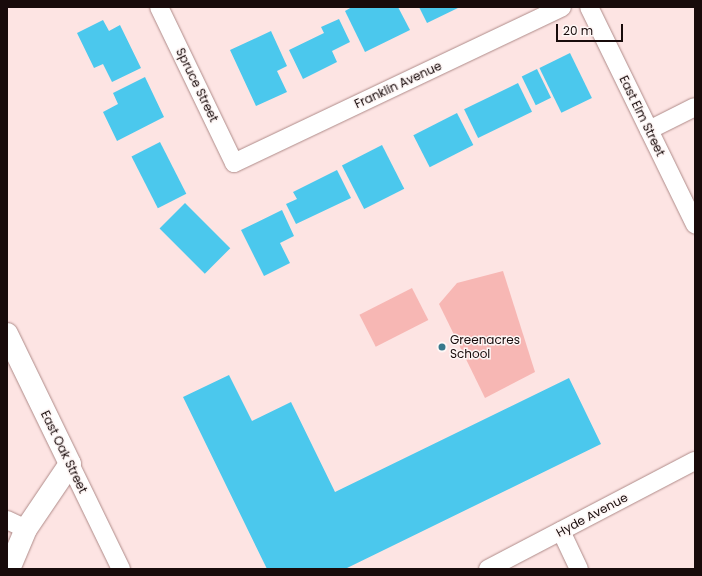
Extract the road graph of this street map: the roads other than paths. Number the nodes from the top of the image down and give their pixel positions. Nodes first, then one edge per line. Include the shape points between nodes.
1 (159, 7) edge
2 (562, 7) edge
3 (589, 7) edge
4 (695, 107) edge
5 (649, 130) junction
6 (234, 163) joint
7 (695, 224) edge
8 (7, 334) edge
9 (695, 461) edge
10 (70, 464) junction
11 (17, 524) edge
12 (561, 531) junction
13 (9, 569) edge
14 (121, 569) edge
15 (488, 569) edge
16 (579, 569) edge

1 - 6 street, Spruce Street
2 - 6 street, Franklin Avenue
3 - 5 street, East Elm Street
4 - 5 street
5 - 7 street, East Elm Street
8 - 10 street, East Oak Street
9 - 12 street, Hyde Avenue
10 - 11 street
10 - 14 street, East Oak Street
11 - 13 street
12 - 15 street, Hyde Avenue
12 - 16 street

